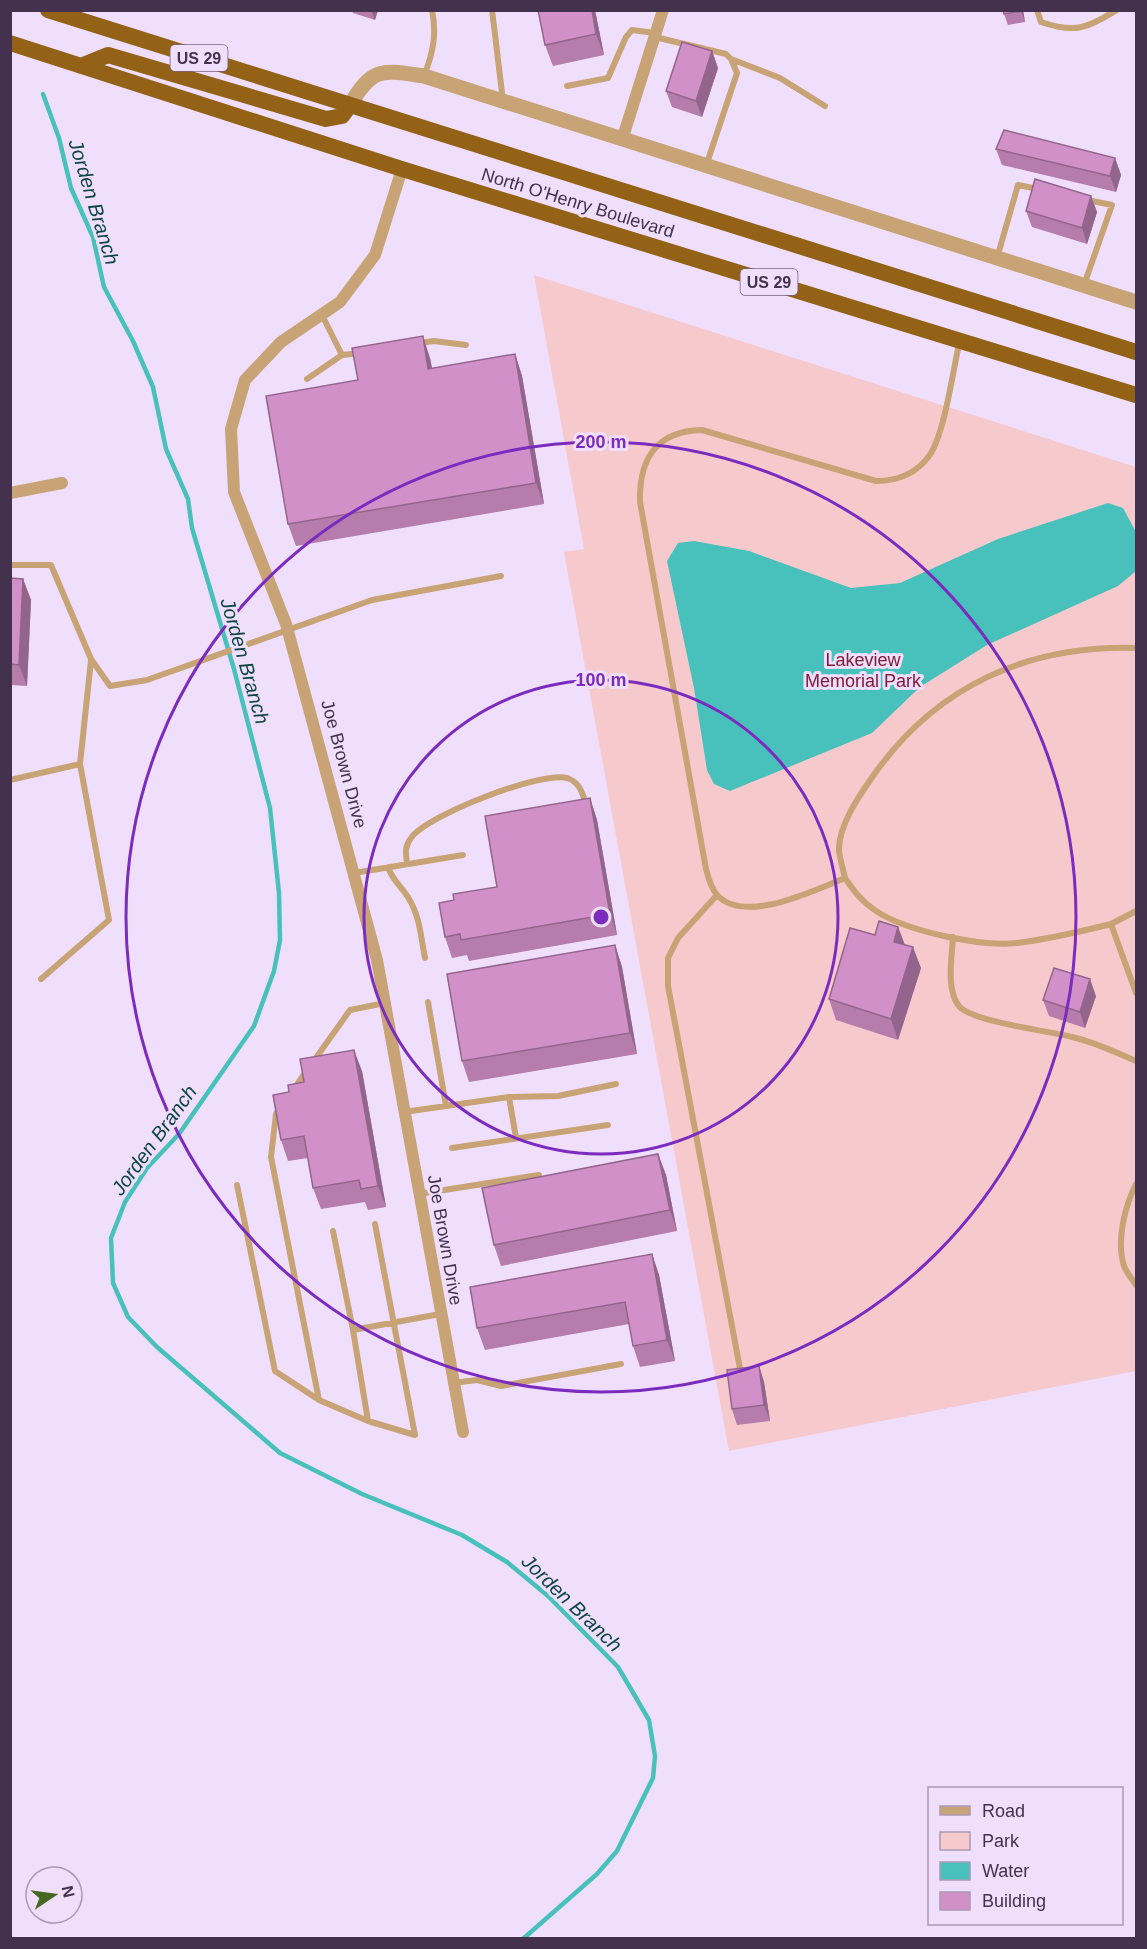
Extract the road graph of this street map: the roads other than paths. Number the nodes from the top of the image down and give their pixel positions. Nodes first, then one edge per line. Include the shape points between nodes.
1 (48, 10) edge
2 (432, 10) edge
3 (492, 10) edge
4 (663, 10) edge
5 (1037, 10) edge
6 (1117, 10) edge
7 (655, 35) junction
8 (10, 43) edge
9 (731, 59) junction
10 (81, 66) junction
11 (424, 76) junction
12 (567, 86) dead end
13 (503, 101) junction
14 (350, 105) junction
15 (825, 106) dead end
16 (622, 140) junction
17 (706, 166) junction
18 (402, 169) junction
19 (1049, 192) edge
20 (1080, 198) edge
21 (997, 258) junction
22 (1084, 285) junction
23 (1137, 302) edge
24 (322, 314) junction
25 (960, 340) junction
26 (413, 344) edge
27 (466, 345) dead end
28 (370, 351) edge
29 (1137, 352) edge
30 (342, 355) junction
31 (307, 379) dead end
32 (1137, 395) edge
33 (62, 483) dead end
34 (10, 493) edge
35 (10, 565) edge
36 (501, 576) dead end
37 (288, 632) junction
38 (1137, 648) edge
39 (91, 659) junction
40 (80, 764) junction
41 (10, 780) edge
42 (584, 798) edge
43 (463, 855) dead end
44 (407, 864) junction
45 (388, 867) junction
46 (354, 873) junction
47 (845, 878) junction
48 (717, 895) junction
49 (1137, 911) edge
50 (1111, 924) junction
51 (953, 937) junction
52 (425, 958) dead end
53 (41, 979) dead end
54 (1137, 993) edge
55 (428, 1002) dead end
56 (385, 1003) junction
57 (1137, 1061) edge
58 (616, 1084) dead end
59 (289, 1095) edge
60 (510, 1097) junction
61 (283, 1105) edge
62 (446, 1106) junction
63 (404, 1112) junction
64 (608, 1125) dead end
65 (516, 1138) junction
66 (452, 1148) dead end
67 (539, 1175) edge
68 (1137, 1184) edge
69 (237, 1185) dead end
70 (418, 1194) junction
71 (375, 1224) dead end
72 (333, 1231) dead end
73 (1137, 1285) edge
74 (440, 1314) junction
75 (394, 1323) junction
76 (352, 1330) junction
77 (621, 1364) dead end
78 (741, 1375) edge
79 (453, 1383) junction
80 (319, 1400) junction
81 (368, 1421) junction
82 (463, 1432) dead end

1 - 14 highway, North O'Henry Boulevard / US 29
2 - 11 lane via 433,52
3 - 13 lane
4 - 7 street
5 - 6 lane via 1041,22 1064,30 1090,25
7 - 9 lane
7 - 12 lane via 632,30 608,78
7 - 16 street
8 - 10 highway, North O'Henry Boulevard / US 29
9 - 15 lane via 780,78
9 - 17 lane via 737,73
10 - 14 highway via 108,55 326,119 342,116
10 - 18 highway, North O'Henry Boulevard / US 29
11 - 13 street
11 - 14 street via 389,71 364,81
13 - 16 street
14 - 29 highway, North O'Henry Boulevard / US 29
16 - 17 street
17 - 21 street
18 - 24 street, Joe Brown Drive via 375,255 340,302
18 - 25 highway, North O'Henry Boulevard / US 29
19 - 21 lane via 1018,185
20 - 22 lane via 1112,205
21 - 22 street
22 - 23 street
24 - 30 lane
24 - 37 street, Joe Brown Drive via 281,342 245,380 231,429 234,492
25 - 32 highway, North O'Henry Boulevard / US 29
25 - 48 lane via 937,439 929,456 913,472 895,481 876,481 702,430 684,431 667,438 645,462 639,479 640,502 701,847
26 - 27 lane via 434,341
28 - 30 lane
30 - 31 lane
33 - 34 street
35 - 39 lane via 51,565
36 - 37 lane via 372,600
37 - 39 lane via 147,680 110,686
37 - 46 street, Joe Brown Drive
38 - 47 lane via 1097,647 1044,656 994,673 949,697 912,728 861,794 839,849
39 - 40 lane
40 - 41 lane
40 - 53 lane via 110,920
42 - 44 lane via 573,780 556,777 463,805 440,815 412,836 405,847
43 - 44 lane
44 - 45 lane
45 - 46 lane
45 - 52 lane via 390,876 417,914
46 - 56 street, Joe Brown Drive
47 - 48 lane via 778,904 733,905
47 - 51 lane via 857,896 877,912 919,929
48 - 78 lane via 678,938 668,958 668,986
49 - 50 lane
50 - 51 lane via 1014,943
50 - 54 lane
51 - 57 lane via 951,986 958,1006 997,1021 1073,1037
55 - 62 lane
56 - 59 lane via 350,1011
56 - 63 street, Joe Brown Drive
58 - 60 lane via 558,1096
60 - 62 lane
60 - 65 lane
61 - 80 lane via 276,1114 271,1157
62 - 63 lane
63 - 70 street, Joe Brown Drive
64 - 65 lane
65 - 66 lane
67 - 70 lane
68 - 73 lane via 1129,1198 1121,1241 1124,1267
69 - 80 lane via 275,1371
70 - 74 street, Joe Brown Drive
71 - 75 lane
72 - 76 lane
74 - 75 lane
74 - 79 street, Joe Brown Drive
75 - 76 lane
75 - 81 lane via 415,1435
76 - 81 lane
77 - 79 lane via 501,1386 477,1380
79 - 82 street, Joe Brown Drive
80 - 81 lane

